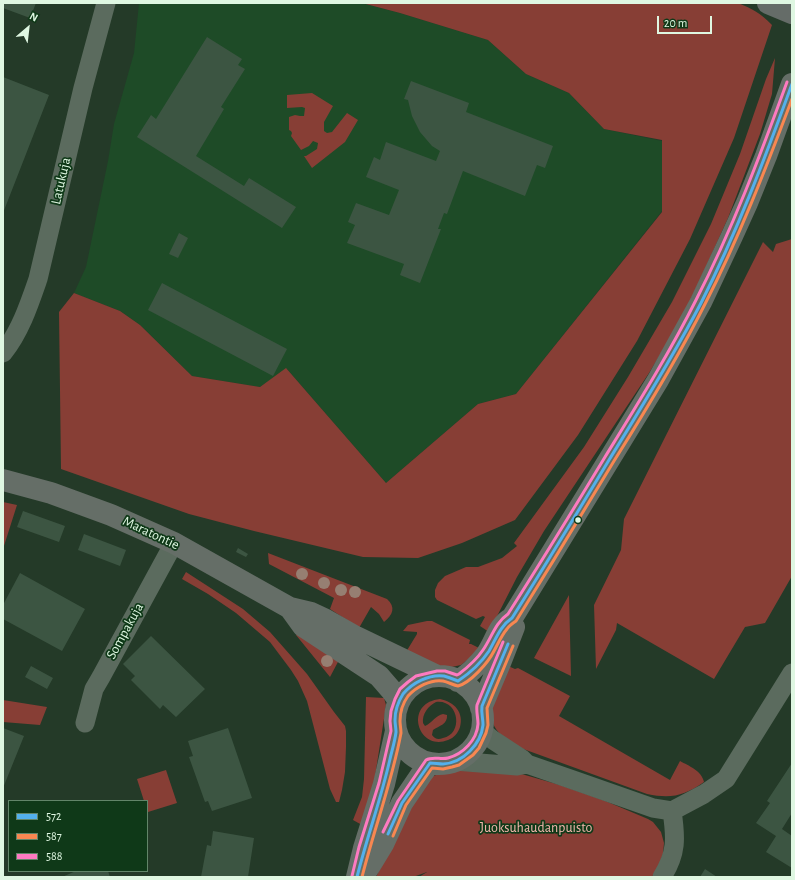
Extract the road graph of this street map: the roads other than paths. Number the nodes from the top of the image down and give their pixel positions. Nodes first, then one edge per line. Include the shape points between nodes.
1 (106, 3) edge
2 (768, 3) edge
3 (792, 13) edge
4 (792, 84) edge
5 (3, 353) edge
6 (3, 480) edge
7 (174, 543) junction
8 (290, 608) junction
9 (512, 618) junction
10 (792, 673) edge
11 (437, 676) junction
12 (458, 681) junction
13 (399, 701) junction
14 (481, 708) junction
15 (85, 722) dead end
16 (396, 731) junction
17 (482, 731) junction
18 (455, 761) junction
19 (430, 763) junction
20 (527, 764) junction
21 (672, 811) junction
22 (357, 877) edge
23 (362, 877) edge
24 (662, 877) edge

1 - 5 street, Latukuja via 38,279 12,342
2 - 3 highway
4 - 9 main road via 746,204 701,302 658,380
6 - 7 main road, Maratontie via 51,493 111,515
7 - 8 main road, Maratontie
7 - 15 street, Sompakuja via 94,689
8 - 11 main road, Maratontie via 311,612
8 - 13 main road, Maratontie via 303,626 379,676
9 - 12 main road via 504,625 486,655
9 - 14 main road via 513,629
10 - 21 street via 726,779
11 - 12 main road
11 - 13 main road via 414,684
12 - 14 main road via 473,692
13 - 16 main road
14 - 17 main road
16 - 19 main road via 409,752
16 - 22 main road via 384,784
17 - 18 main road via 472,749
17 - 20 street
18 - 19 main road via 443,764
18 - 20 street via 517,766
19 - 23 main road via 402,803 383,844
20 - 21 street via 653,808
21 - 24 street via 675,846

